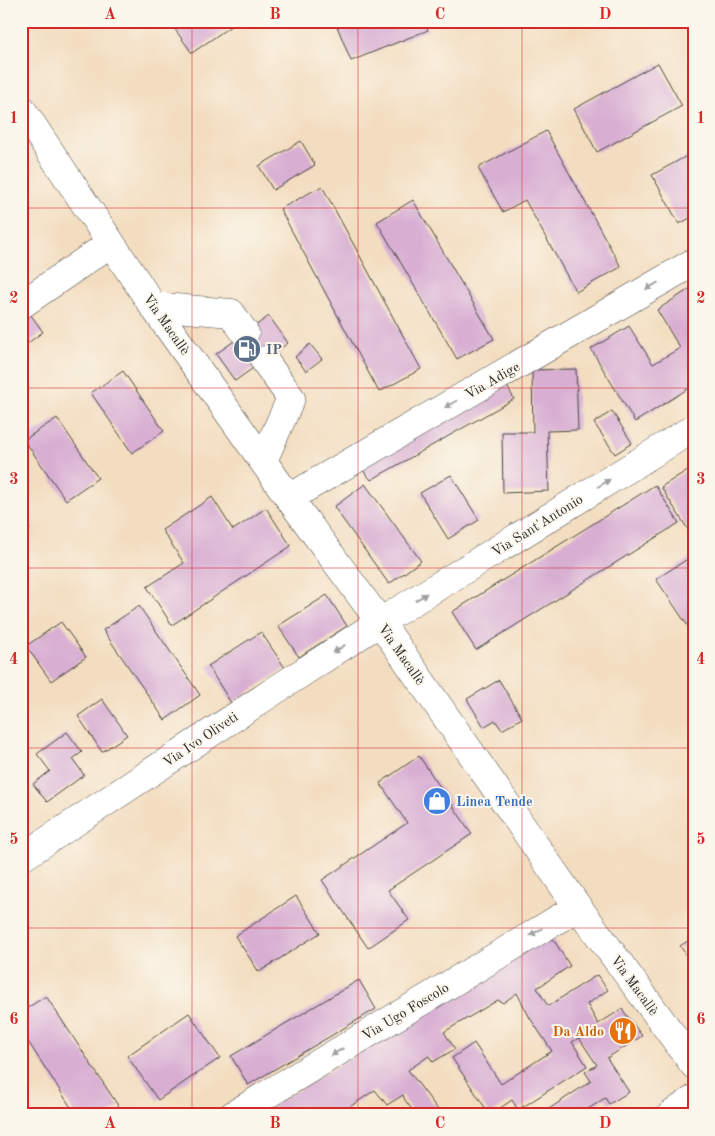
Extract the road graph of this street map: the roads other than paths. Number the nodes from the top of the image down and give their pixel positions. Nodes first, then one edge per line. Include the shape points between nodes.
1 (21, 108) edge
2 (111, 243) junction
3 (694, 262) edge
4 (21, 305) edge
5 (154, 306) junction
6 (245, 333) dead end
7 (264, 360) dead end
8 (694, 428) edge
9 (263, 461) junction
10 (289, 498) junction
11 (380, 622) junction
12 (21, 858) edge
13 (578, 907) junction
14 (694, 1065) edge
15 (694, 1099) edge
16 (261, 1108) edge
17 (233, 1115) edge
18 (671, 1115) edge

1 - 2 street, Via Macallè
2 - 4 street
2 - 5 street, Via Macallè
3 -> 10 street, Via Adige
5 - 6 street via 231,313
5 - 9 street, Via Macallè
7 - 9 street via 290,398
11 -> 8 street, Via Sant'Antonio
9 - 10 street, Via Macallè
10 - 11 street, Via Macallè
11 -> 12 street, Via Ivo Oliveti
11 - 13 street, Via Macallè
13 - 14 street, Via Macallè
13 -> 16 street, Via Ugo Foscolo
15 - 18 street
16 - 17 street, Via Ugo Foscolo

